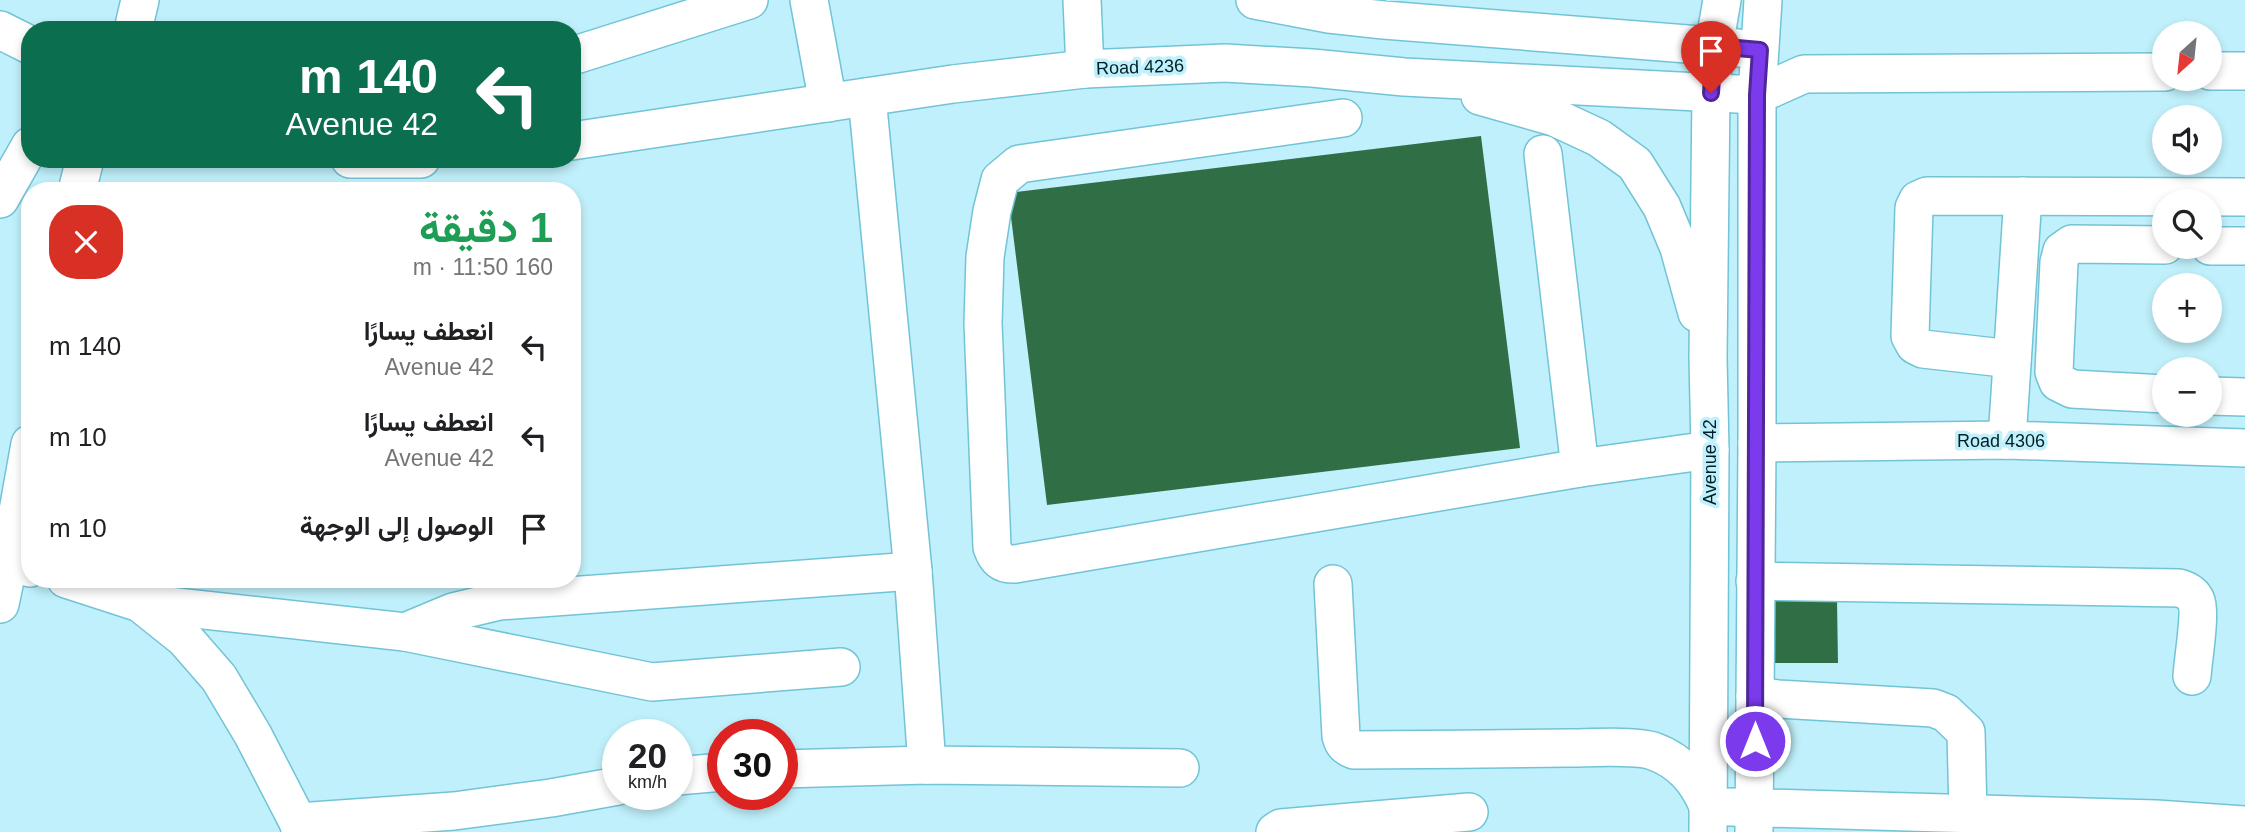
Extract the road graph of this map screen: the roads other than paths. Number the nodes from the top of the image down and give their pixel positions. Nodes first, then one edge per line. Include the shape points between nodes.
1 (140, 0) edge
2 (749, 0) edge
3 (809, 0) edge
4 (1082, 0) edge
5 (1255, 0) edge
6 (1722, 0) edge
7 (1763, 0) edge
8 (135, 21) edge
9 (0, 30) edge
10 (21, 40) edge
11 (1714, 46) junction
12 (1760, 50) junction
13 (581, 53) edge
14 (1085, 69) junction
15 (2222, 71) edge
16 (2245, 71) edge
17 (2152, 72) edge
18 (1804, 74) junction
19 (1404, 77) junction
20 (1711, 93) junction
21 (1757, 95) junction
22 (867, 97) junction
23 (828, 103) junction
24 (1343, 118) dead end
25 (581, 140) edge
26 (1543, 154) dead end
27 (21, 162) edge
28 (2023, 196) junction
29 (2245, 197) edge
30 (0, 199) edge
31 (2152, 245) edge
32 (2222, 246) edge
33 (2245, 246) edge
34 (1708, 357) junction
35 (2012, 359) junction
36 (2152, 393) edge
37 (2222, 396) edge
38 (2245, 397) edge
39 (2007, 440) junction
40 (1757, 443) junction
41 (2245, 448) edge
42 (1710, 450) junction
43 (1580, 468) junction
44 (21, 542) edge
45 (19, 564) edge
46 (913, 570) junction
47 (1755, 581) junction
48 (1333, 584) dead end
49 (94, 588) edge
50 (140, 603) junction
51 (0, 604) edge
52 (405, 632) junction
53 (841, 667) dead end
54 (2192, 676) dead end
55 (1755, 696) junction
56 (1709, 701) junction
57 (1649, 749) junction
58 (928, 765) junction
59 (1180, 768) dead end
60 (798, 769) edge
61 (602, 789) edge
62 (1469, 812) dead end
63 (1968, 813) junction
64 (1708, 819) edge
65 (1754, 820) edge
66 (2051, 824) edge
67 (2242, 824) edge
68 (2155, 825) edge
69 (299, 827) edge
70 (1275, 832) edge

1 - 8 street
2 - 13 street
3 - 23 street
4 - 14 street
5 - 11 street via 1384,20
6 - 11 street, Avenue 42
7 - 12 street
9 - 10 street
11 - 12 street
11 - 20 street, Avenue 42
12 - 18 street
12 - 21 street
14 - 19 street, Road 4236 via 1225,63
14 - 22 street, Road 4236
15 - 16 street
17 - 18 street
18 - 21 street
19 - 20 street, Road 4236
19 - 34 street via 1554,117 1599,138 1635,164 1662,206 1679,248
20 - 21 street
20 - 34 street, Avenue 42
21 - 40 street
22 - 23 street, Road 4236
22 - 46 street
23 - 25 street, Road 4236
24 - 43 street via 1019,164 1000,180 985,257 983,303 995,555 1002,563 1015,564
26 - 43 street
27 - 30 street
28 - 29 street
28 - 35 street
28 - 35 street via 1927,196 1914,208 1910,336 1914,345
31 - 36 street via 2072,244 2062,251 2054,372 2058,382 2072,389
32 - 33 street
34 - 42 street, Avenue 42
35 - 39 street
37 - 38 street
39 - 40 street, Road 4306
39 - 41 street, Road 4306
40 - 47 street
42 - 43 street
42 - 56 street, Avenue 42
44 - 45 street
45 - 51 street
46 - 52 street via 499,601 453,612
46 - 58 street
47 - 54 street via 2179,588 2193,596 2198,607
47 - 55 street
48 - 57 street via 1341,736 1347,748
49 - 50 street
50 - 52 street
50 - 69 street via 186,639 219,678
52 - 53 street via 652,682
55 - 63 street via 1933,708 1946,713 1966,732
55 - 65 street
56 - 57 street via 1678,736
56 - 64 street, Avenue 42
57 - 64 street via 1679,765 1701,790
58 - 59 street
58 - 60 street
61 - 69 street
62 - 70 street
63 - 65 street
63 - 66 street
64 - 65 street
66 - 68 street
67 - 68 street

